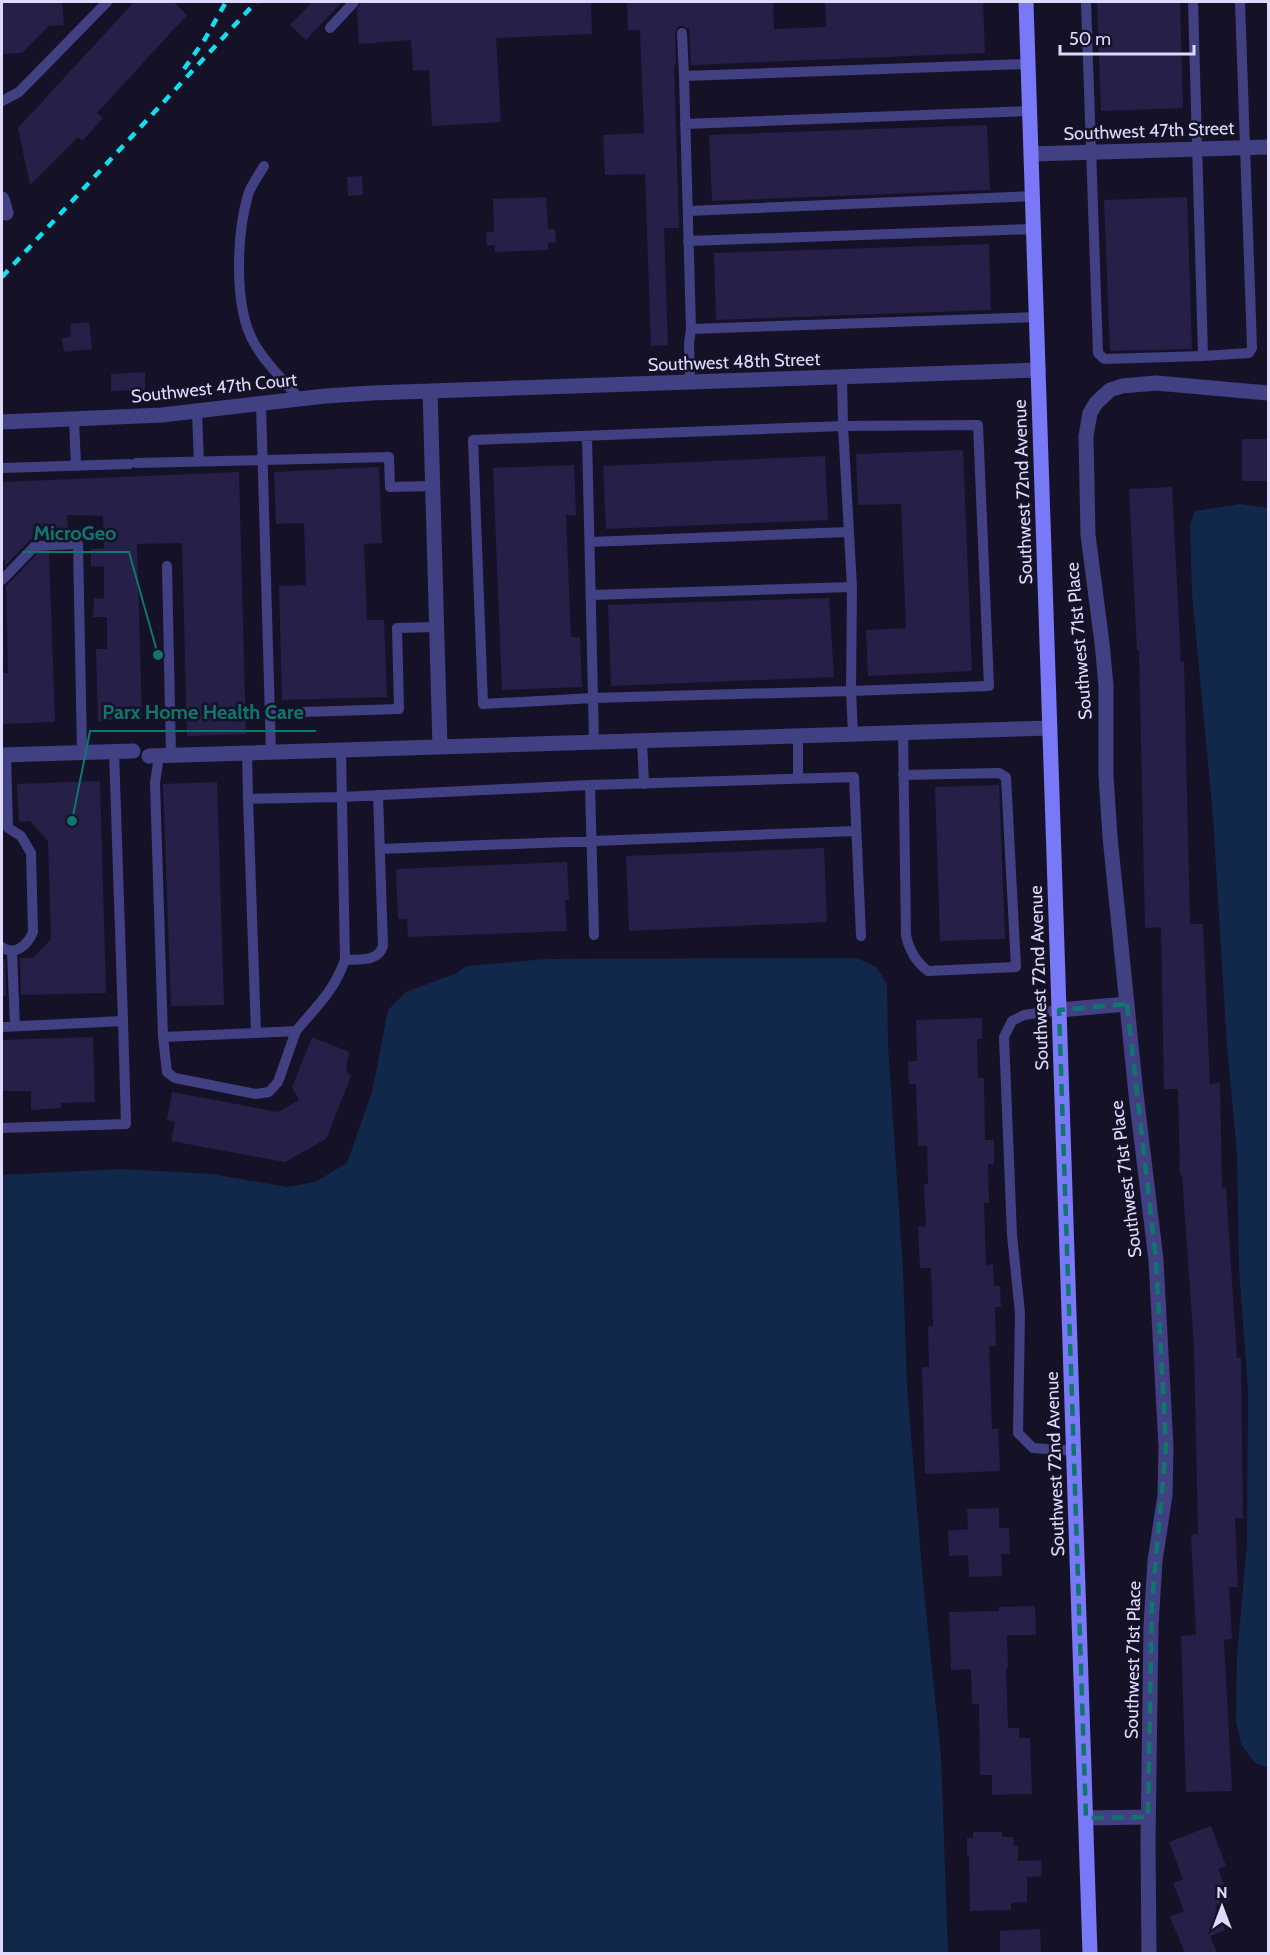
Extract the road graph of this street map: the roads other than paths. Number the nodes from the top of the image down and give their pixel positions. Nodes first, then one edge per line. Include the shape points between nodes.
1 (106, 2) edge
2 (354, 2) edge
3 (1026, 2) edge
4 (1086, 2) edge
5 (1193, 2) edge
6 (1240, 2) edge
7 (330, 28) dead end
8 (682, 33) dead end
9 (1028, 64) junction
10 (684, 76) junction
11 (2, 101) edge
12 (1030, 111) junction
13 (685, 124) junction
14 (1269, 147) edge
15 (1246, 148) junction
16 (1197, 149) junction
17 (1091, 153) junction
18 (1032, 154) junction
19 (264, 166) dead end
20 (1033, 196) junction
21 (688, 212) junction
22 (1034, 229) junction
23 (688, 242) junction
24 (1037, 317) junction
25 (691, 328) junction
26 (1203, 356) junction
27 (1038, 370) junction
28 (842, 378) junction
29 (690, 383) junction
30 (430, 391) junction
31 (1269, 393) edge
32 (300, 399) junction
33 (261, 404) junction
34 (197, 412) junction
35 (74, 420) junction
36 (2, 422) edge
37 (843, 426) junction
38 (587, 436) junction
39 (262, 460) junction
40 (199, 462) junction
41 (76, 466) junction
42 (2, 468) edge
43 (433, 486) junction
44 (848, 532) junction
45 (590, 542) junction
46 (166, 566) dead end
47 (2, 580) edge
48 (852, 587) junction
49 (591, 596) junction
50 (437, 627) junction
51 (851, 691) junction
52 (593, 698) junction
53 (270, 713) junction
54 (1050, 728) junction
55 (903, 732) junction
56 (853, 734) junction
57 (798, 736) junction
58 (642, 741) junction
59 (594, 742) junction
60 (440, 747) junction
61 (114, 751) junction
62 (134, 751) dead end
63 (341, 751) junction
64 (81, 752) junction
65 (247, 753) junction
66 (271, 753) junction
67 (4, 755) edge
68 (160, 756) junction
69 (903, 775) junction
70 (798, 779) junction
71 (645, 784) junction
72 (590, 785) junction
73 (378, 795) junction
74 (341, 797) junction
75 (248, 799) junction
76 (5, 830) edge
77 (856, 831) junction
78 (591, 840) junction
79 (380, 849) junction
80 (594, 935) dead end
81 (861, 936) dead end
82 (7, 949) edge
83 (345, 960) junction
84 (1127, 1004) junction
85 (1059, 1010) junction
86 (123, 1021) junction
87 (15, 1026) junction
88 (2, 1027) edge
89 (296, 1031) junction
90 (256, 1033) junction
91 (163, 1037) junction
92 (2, 1128) edge
93 (1074, 1451) junction
94 (1148, 1817) junction
95 (1086, 1818) junction
96 (1090, 1953) edge
97 (1149, 1953) edge

1 - 11 lane via 19,92
2 - 7 lane
3 - 9 street, Southwest 72nd Avenue
4 - 17 lane
5 - 16 lane
6 - 15 lane
8 - 10 lane
9 - 10 lane
9 - 12 street, Southwest 72nd Avenue
10 - 13 lane
12 - 13 lane
12 - 18 street, Southwest 72nd Avenue
13 - 21 lane
14 - 15 street, Southwest 47th Street
15 - 16 street, Southwest 47th Street
15 - 26 lane via 1252,348 1249,353
16 - 17 street, Southwest 47th Street
16 - 26 lane
17 - 18 street, Southwest 47th Street
17 - 26 lane via 1098,353 1104,358
18 - 20 street, Southwest 72nd Avenue
19 - 32 lane via 248,193 238,255 242,312 251,338
20 - 21 lane
20 - 22 street, Southwest 72nd Avenue
21 - 23 lane
22 - 23 lane
22 - 24 street, Southwest 72nd Avenue
23 - 25 lane
24 - 25 lane
24 - 27 street, Southwest 72nd Avenue
25 - 29 lane
27 - 28 street, Southwest 48th Street
27 - 54 street, Southwest 72nd Avenue
28 - 29 street, Southwest 48th Street
28 - 37 lane
29 - 30 street, Southwest 48th Street
30 - 32 street, Southwest 47th Court
30 - 43 street
31 - 84 street, Southwest 71st Place via 1143,383 1110,390 1090,413 1086,436 1088,535 1105,666 1107,809
32 - 33 street, Southwest 47th Court
33 - 34 street, Southwest 47th Court
33 - 39 lane
34 - 35 street, Southwest 47th Court
34 - 40 lane
35 - 36 street, Southwest 47th Court
35 - 41 lane
37 - 38 lane
37 - 44 lane
37 - 51 lane via 978,425 987,607 989,686
38 - 45 lane
38 - 52 lane via 473,440 483,704
39 - 40 lane
39 - 43 lane via 389,457 390,488
39 - 53 lane
40 - 41 lane
41 - 42 lane
43 - 50 street
44 - 45 lane
44 - 48 lane
45 - 49 lane
46 - 68 lane
47 - 64 lane via 35,546 78,544
48 - 49 lane
48 - 51 lane
49 - 52 lane
50 - 53 lane via 397,628 399,709
50 - 60 street
51 - 52 lane
51 - 56 lane
52 - 59 lane
53 - 66 lane
54 - 55 street
54 - 85 street, Southwest 72nd Avenue
55 - 56 street
55 - 69 lane
56 - 57 street
57 - 58 street
57 - 70 lane
58 - 59 street
58 - 71 lane
59 - 60 street
60 - 63 street
61 - 62 street
61 - 64 street
61 - 86 lane
63 - 66 street
63 - 74 lane
64 - 67 street
65 - 66 street
65 - 68 street
65 - 75 lane
67 - 76 lane
68 - 91 lane via 154,783
69 - 69 lane via 906,935 912,954 928,971 1016,967 1006,777 999,773
70 - 71 lane
70 - 77 lane via 854,777
71 - 72 lane
72 - 73 lane
72 - 78 lane
73 - 74 lane
73 - 79 lane
74 - 75 lane
74 - 83 lane
75 - 90 lane
76 - 82 lane via 21,836 31,853 33,932 25,944
77 - 78 lane
77 - 81 lane
78 - 79 lane
78 - 80 lane
79 - 83 lane via 383,946 375,958
82 - 87 lane
83 - 89 lane via 339,979
84 - 85 street
84 - 94 street, Southwest 71st Place via 1156,1268 1166,1446 1165,1495 1152,1602
85 - 93 street, Southwest 72nd Avenue
85 - 93 lane via 1024,1015 1012,1021 1004,1037 1012,1235 1020,1313 1018,1433 1033,1448
86 - 87 lane
86 - 92 lane via 126,1124
87 - 88 lane
89 - 90 lane
89 - 91 lane via 278,1082 262,1094 175,1078 166,1072
90 - 91 lane
93 - 95 street, Southwest 72nd Avenue
94 - 95 street
94 - 97 street, Southwest 71st Place
95 - 96 street, Southwest 72nd Avenue

